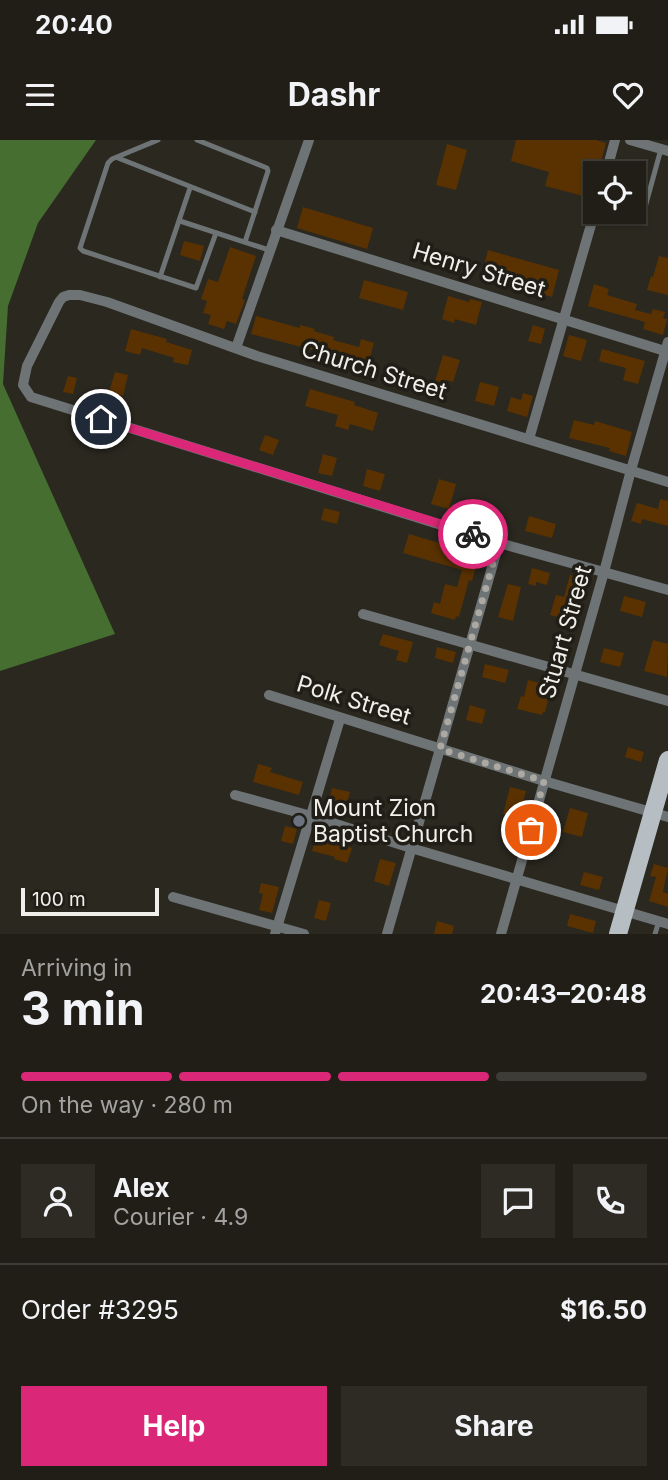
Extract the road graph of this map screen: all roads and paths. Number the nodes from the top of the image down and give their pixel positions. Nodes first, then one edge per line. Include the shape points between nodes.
1 (158, 140) edge
2 (197, 140) edge
3 (309, 140) edge
4 (615, 140) edge
5 (630, 140) edge
6 (664, 150) edge
7 (117, 157) junction
8 (609, 161) edge
9 (190, 188) junction
10 (646, 205) edge
11 (255, 212) junction
12 (180, 221) junction
13 (591, 224) edge
14 (276, 229) junction
15 (216, 233) junction
16 (245, 243) junction
17 (269, 250) junction
18 (160, 277) junction
19 (564, 319) junction
20 (236, 348) junction
21 (667, 348) edge
22 (529, 439) junction
23 (631, 470) junction
24 (668, 482) edge
25 (499, 542) junction
26 (604, 572) junction
27 (668, 590) edge
28 (363, 614) dead end
29 (470, 644) junction
30 (575, 674) junction
31 (269, 695) dead end
32 (668, 701) edge
33 (340, 719) junction
34 (440, 749) junction
35 (668, 761) edge
36 (544, 781) junction
37 (235, 795) dead end
38 (661, 815) edge
39 (311, 816) junction
40 (411, 848) junction
41 (517, 879) junction
42 (173, 897) dead end
43 (625, 911) junction
44 (663, 923) edge
45 (276, 930) edge
46 (304, 934) edge
47 (387, 934) edge
48 (501, 934) edge
49 (618, 934) edge
50 (655, 934) edge

1 - 7 lane
2 - 11 lane via 267,168
3 - 14 street
4 - 8 street
5 - 6 street
6 - 10 lane
7 - 9 lane
7 - 18 lane via 108,163 80,248
9 - 11 lane
9 - 12 lane
11 - 16 lane
12 - 15 lane
12 - 18 lane
13 - 19 street
14 - 17 street
14 - 19 street, Henry Street
15 - 16 lane
15 - 18 lane via 196,288
16 - 17 lane
17 - 20 street
19 - 21 street, Henry Street
19 - 22 street
20 - 22 street, Church Street
20 - 25 street, Church Street via 107,302 69,295 58,302 27,366 23,385 31,397
21 - 23 street, Stuart Street
22 - 23 street, Church Street
23 - 24 street, Church Street
23 - 26 street, Stuart Street
25 - 26 street
25 - 29 street
26 - 27 street
26 - 30 street, Stuart Street
28 - 29 street
29 - 30 street
29 - 34 street
30 - 32 street
30 - 36 street, Stuart Street
31 - 33 street, Polk Street
33 - 34 street, Polk Street
33 - 39 street
34 - 36 street, Polk Street
34 - 40 street
35 - 38 main road
36 - 38 street, Polk Street
36 - 41 street, Stuart Street
37 - 39 street
38 - 43 main road
39 - 40 street
39 - 45 street
40 - 41 street
40 - 47 street
41 - 43 street
41 - 48 street, Stuart Street
42 - 45 street
43 - 44 street
43 - 49 main road
44 - 50 lane
45 - 46 street

